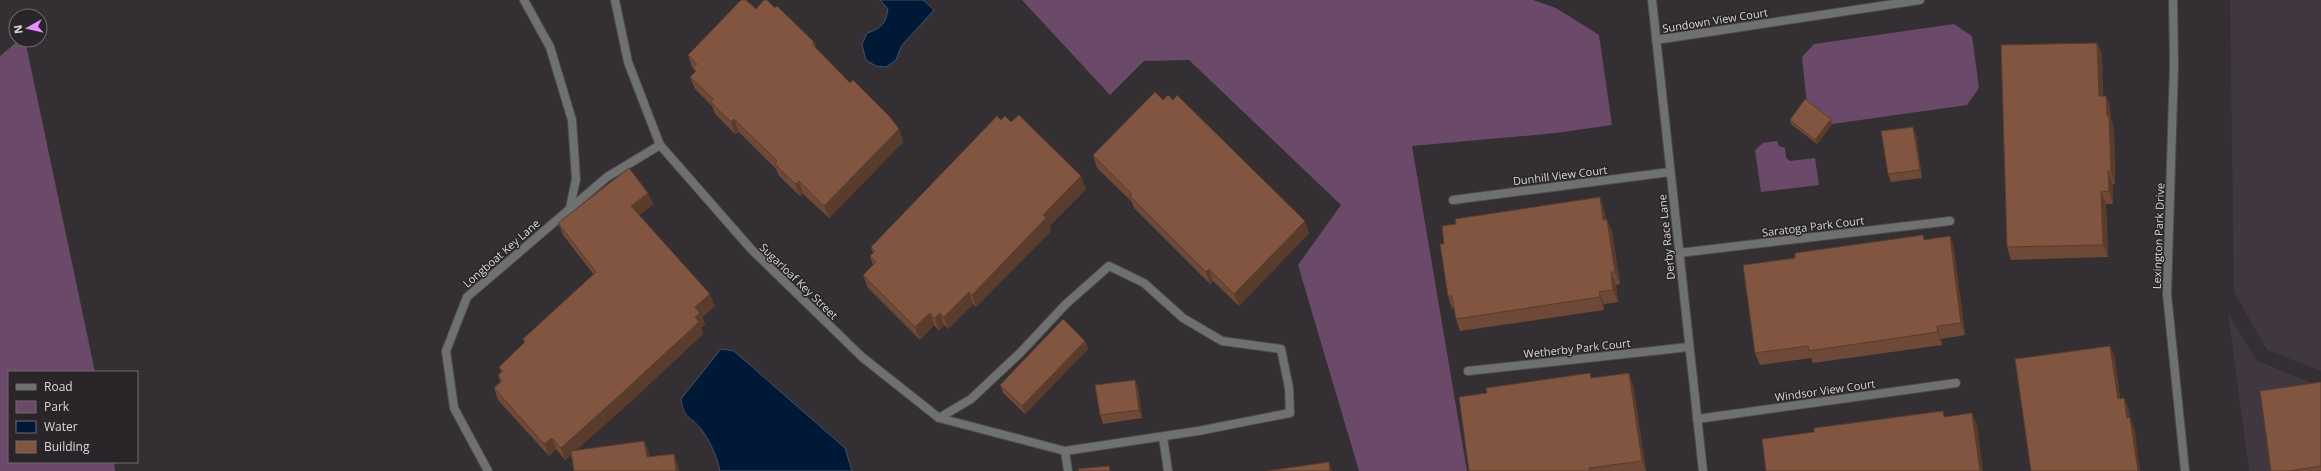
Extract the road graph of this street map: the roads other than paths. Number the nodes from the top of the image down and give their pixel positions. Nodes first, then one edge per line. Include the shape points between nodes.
1 (524, 0) edge
2 (615, 0) edge
3 (1652, 0) edge
4 (1920, 0) edge
5 (2173, 0) edge
6 (1656, 40) junction
7 (660, 144) junction
8 (1670, 172) junction
9 (1453, 200) dead end
10 (570, 208) junction
11 (1950, 221) dead end
12 (1679, 253) junction
13 (1689, 347) junction
14 (1468, 371) dead end
15 (1956, 383) dead end
16 (939, 418) junction
17 (1697, 419) junction
18 (1163, 436) junction
19 (1065, 451) junction
20 (488, 471) edge
21 (1068, 471) edge
22 (1168, 471) edge
23 (1703, 471) edge
24 (2185, 471) edge

1 - 10 street via 550,47 572,120 576,179
2 - 7 street, Sugarloaf Key Street via 628,62
3 - 6 street, Derby Race Lane
4 - 6 street, Sundown View Court
5 - 24 street, Lexington Park Drive via 2174,65 2167,294
6 - 8 street, Derby Race Lane
7 - 10 street, Longboat Key Lane via 607,177
7 - 16 street, Sugarloaf Key Street via 751,249 862,357
8 - 9 street, Dunhill View Court
8 - 12 street, Derby Race Lane
10 - 20 street, Longboat Key Lane via 467,297 446,351 454,408
11 - 12 street, Saratoga Park Court
12 - 13 street, Derby Race Lane
13 - 14 street, Wetherby Park Court
13 - 17 street, Derby Race Lane
15 - 17 street, Windsor View Court
16 - 18 street via 971,399 1066,304 1109,266 1144,283 1182,318 1222,342 1281,349 1289,388 1290,413
16 - 19 street, Sugarloaf Key Street
17 - 23 street, Derby Race Lane
18 - 19 street
18 - 22 street
19 - 21 street

